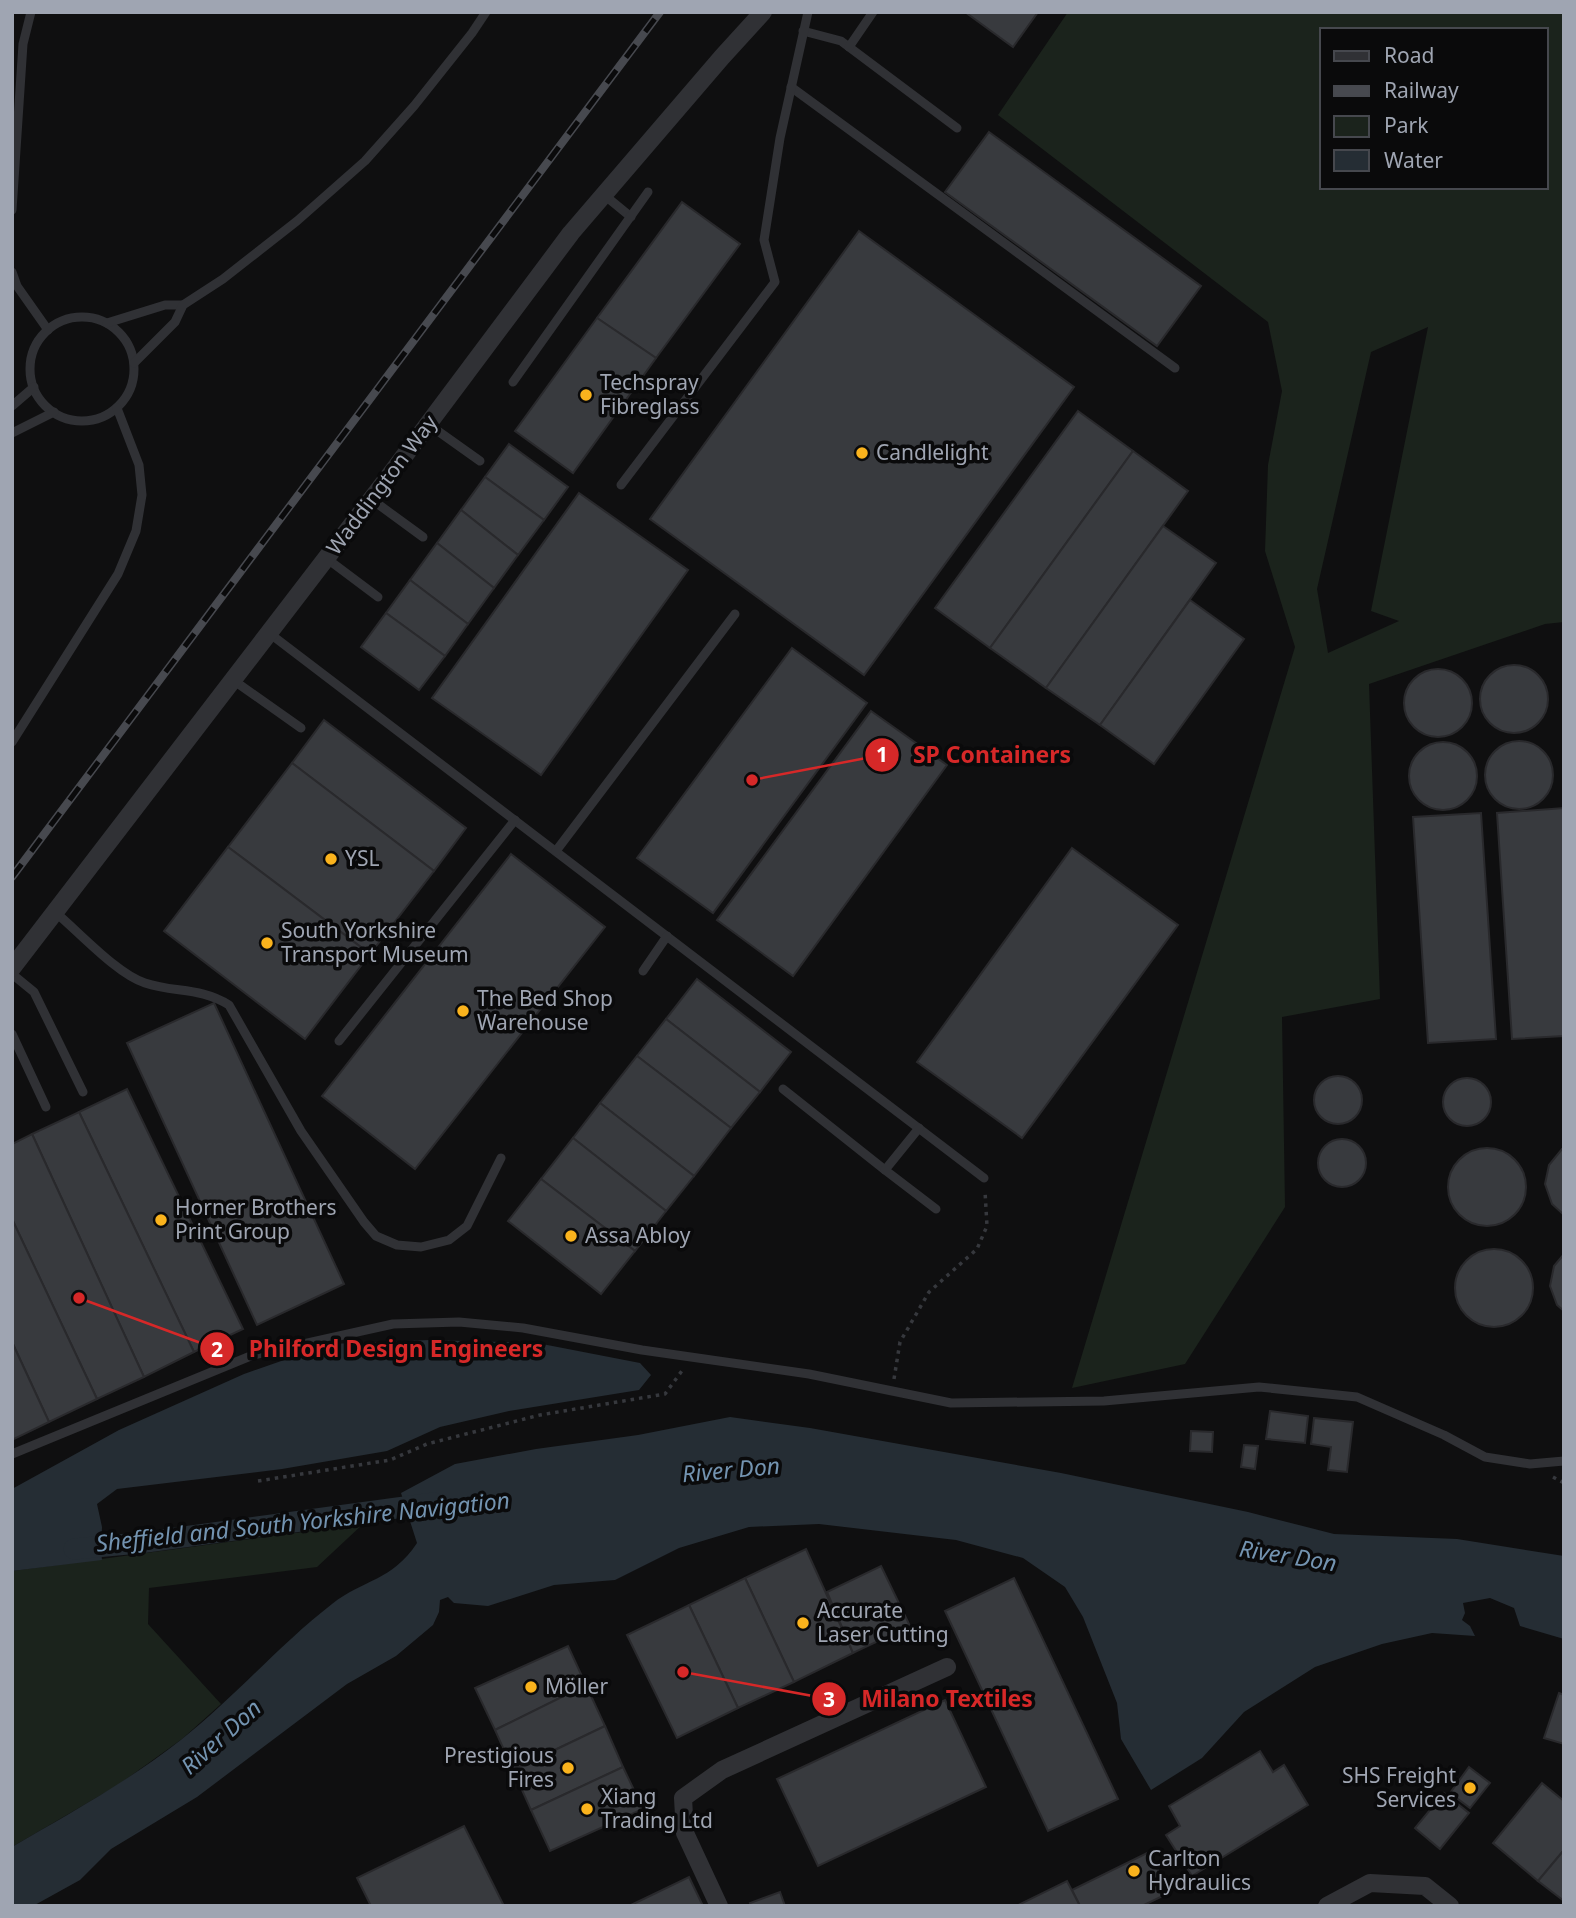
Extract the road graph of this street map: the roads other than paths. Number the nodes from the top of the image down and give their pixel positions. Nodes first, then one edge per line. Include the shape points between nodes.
1 (31, 12) edge
2 (486, 12) edge
3 (763, 12) edge
4 (808, 12) edge
5 (873, 12) edge
6 (803, 31) junction
7 (849, 47) junction
8 (791, 87) junction
9 (957, 128) dead end
10 (648, 192) dead end
11 (603, 194) junction
12 (12, 210) edge
13 (631, 217) junction
14 (12, 272) edge
15 (183, 305) junction
16 (107, 323) junction
17 (48, 330) junction
18 (134, 363) junction
19 (1175, 368) dead end
20 (513, 382) dead end
21 (34, 387) junction
22 (12, 406) edge
23 (117, 408) junction
24 (54, 412) junction
25 (428, 424) junction
26 (12, 433) edge
27 (480, 461) dead end
28 (621, 485) dead end
29 (372, 499) junction
30 (423, 537) dead end
31 (326, 558) junction
32 (378, 597) dead end
33 (735, 614) dead end
34 (268, 633) junction
35 (233, 680) junction
36 (301, 728) dead end
37 (12, 742) edge
38 (515, 820) junction
39 (556, 851) junction
40 (55, 912) junction
41 (667, 936) junction
42 (12, 971) edge
43 (643, 971) dead end
44 (12, 1034) edge
45 (339, 1041) dead end
46 (16, 1052) edge
47 (783, 1089) dead end
48 (83, 1092) dead end
49 (46, 1107) dead end
50 (919, 1128) junction
51 (501, 1158) dead end
52 (885, 1170) junction
53 (984, 1178) road end
54 (936, 1209) dead end
55 (12, 1454) edge
56 (1564, 1461) edge
57 (947, 1667) dead end
58 (719, 1906) edge
59 (1327, 1906) edge
60 (1450, 1906) edge

1 - 12 lane via 23,44
2 - 15 lane via 365,161 297,221
3 - 11 street, Waddington Way
4 - 6 lane
5 - 7 lane
6 - 7 lane
6 - 8 lane
7 - 9 lane
8 - 19 lane
8 - 28 lane via 764,240 775,282
10 - 13 lane
11 - 13 lane
11 - 25 street, Waddington Way
13 - 20 lane
14 - 17 lane
15 - 16 lane via 165,305
15 - 18 lane via 175,322
16 - 17 lane via 70,318
16 - 18 lane via 125,340
17 - 21 lane via 34,351
18 - 23 lane via 131,387
21 - 22 lane
21 - 24 lane
23 - 24 lane via 82,421
23 - 37 lane via 139,465 142,495 136,531 118,575
24 - 26 lane
25 - 27 lane
25 - 29 street, Waddington Way
29 - 30 lane
29 - 31 street, Waddington Way
31 - 32 lane
31 - 34 street, Waddington Way
33 - 39 lane
34 - 35 street, Waddington Way
34 - 38 lane
35 - 36 lane
35 - 40 street, Waddington Way
38 - 39 lane
38 - 45 lane
39 - 41 lane
40 - 42 street, Waddington Way
40 - 51 lane via 129,976 153,985 214,995 229,1005 301,1131 376,1236 397,1245 421,1247 449,1240 467,1226
41 - 43 lane
41 - 50 lane
42 - 48 lane via 34,992
44 - 46 lane
46 - 49 lane
47 - 52 lane
50 - 52 lane
50 - 53 lane
52 - 54 lane
55 - 56 lane via 253,1354 393,1324 459,1322 808,1374 951,1403 1104,1402 1259,1387 1357,1397 1485,1457 1530,1464
57 - 58 street via 722,1770 682,1798 685,1833
59 - 60 street via 1370,1883 1425,1886

